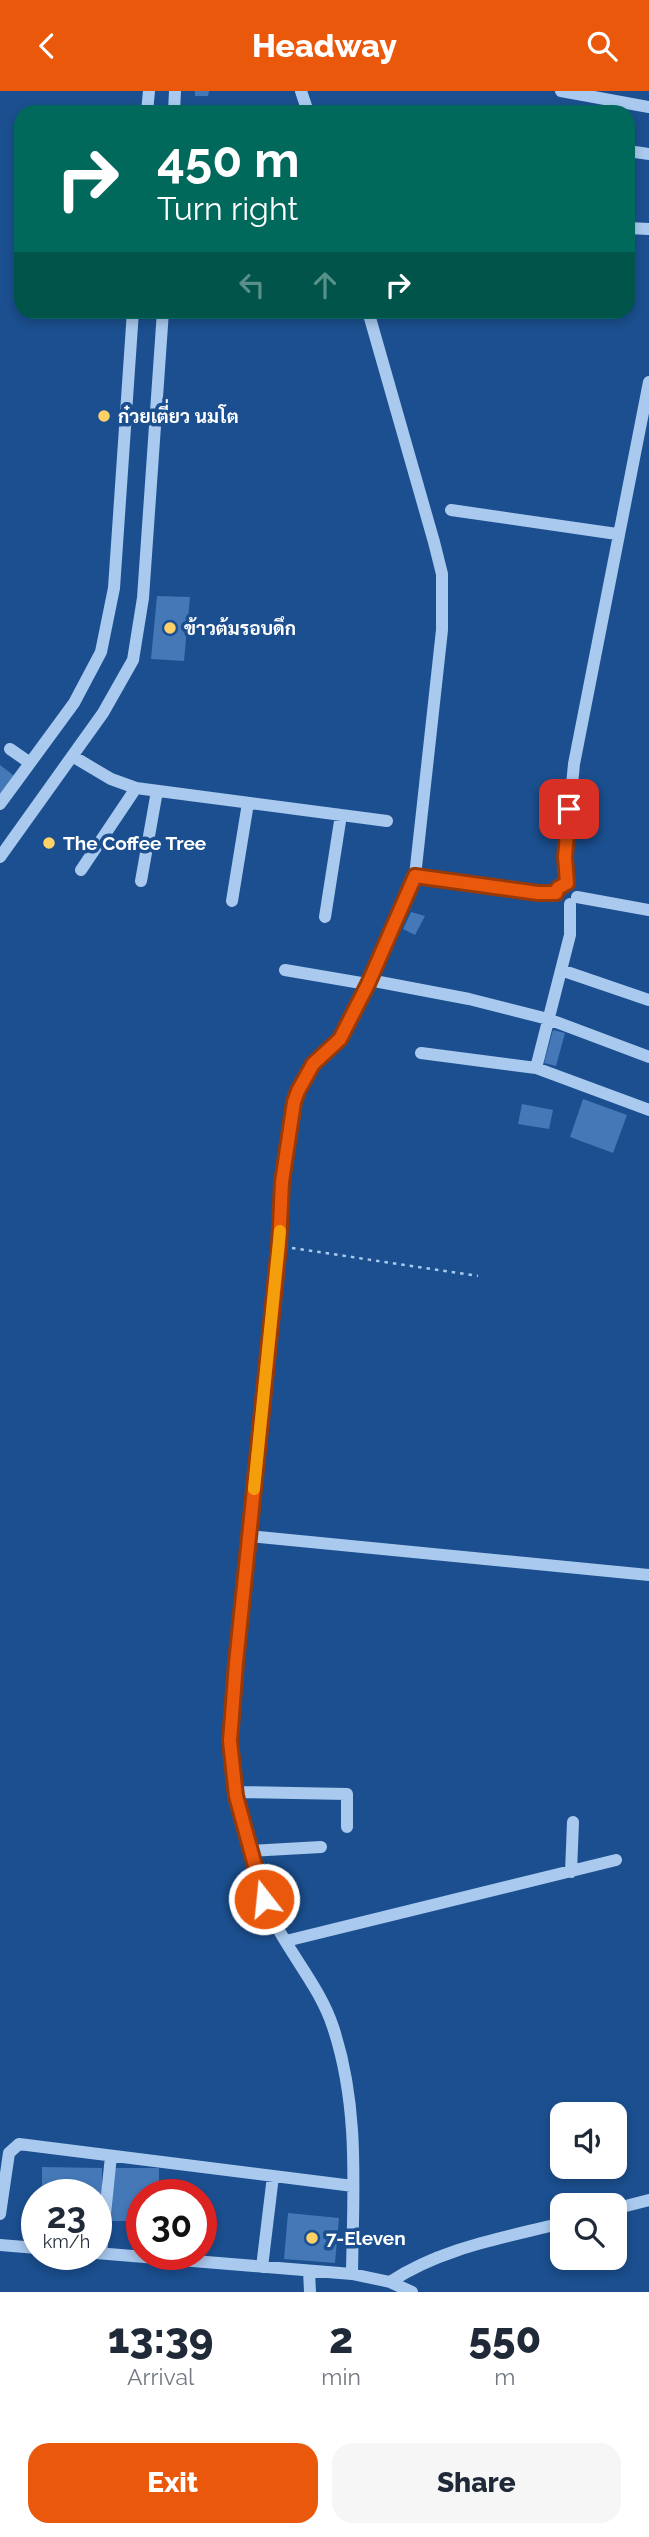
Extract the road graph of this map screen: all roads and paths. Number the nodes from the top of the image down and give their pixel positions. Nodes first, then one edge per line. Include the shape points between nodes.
1 (561, 91) edge
2 (649, 107) edge
3 (132, 319) edge
4 (162, 319) edge
5 (370, 319) edge
6 (649, 382) edge
7 (451, 510) dead end
8 (617, 534) junction
9 (10, 749) dead end
10 (74, 757) junction
11 (30, 763) junction
12 (135, 788) junction
13 (157, 791) junction
14 (248, 803) junction
15 (0, 804) edge
16 (341, 815) junction
17 (387, 821) dead end
18 (0, 856) edge
19 (81, 870) dead end
20 (415, 876) junction
21 (141, 881) dead end
22 (567, 883) junction
23 (556, 893) junction
24 (573, 900) junction
25 (232, 901) dead end
26 (649, 910) edge
27 (326, 917) dead end
28 (285, 970) dead end
29 (561, 970) junction
30 (368, 982) junction
31 (649, 1000) edge
32 (548, 1019) junction
33 (421, 1053) dead end
34 (649, 1057) edge
35 (536, 1068) junction
36 (649, 1110) edge
37 (279, 1246) junction
38 (478, 1276) dead end
39 (249, 1536) junction
40 (649, 1576) edge
41 (236, 1791) junction
42 (573, 1822) dead end
43 (347, 1827) dead end
44 (321, 1847) dead end
45 (250, 1851) junction
46 (616, 1860) dead end
47 (571, 1872) junction
48 (286, 1941) junction
49 (111, 2156) junction
50 (273, 2176) junction
51 (108, 2179) edge
52 (353, 2186) junction
53 (649, 2200) edge
54 (627, 2206) edge
55 (0, 2214) edge
56 (550, 2226) edge
57 (0, 2245) edge
58 (21, 2247) edge
59 (112, 2254) edge
60 (262, 2267) junction
61 (309, 2271) junction
62 (352, 2274) junction
63 (385, 2285) edge
64 (310, 2292) edge
65 (412, 2292) edge

1 - 2 street
3 - 11 street via 114,588 101,652 74,703
4 - 10 street via 143,598 133,660
5 - 20 street via 442,574 442,630
6 - 8 street
7 - 8 street
8 - 22 street via 575,764 566,831
9 - 11 street
10 - 12 street
10 - 18 street
11 - 15 street
12 - 13 street
12 - 19 street
13 - 14 street
13 - 21 street
14 - 16 street
14 - 25 street
16 - 17 street
16 - 27 street
20 - 23 street
20 - 30 street
22 - 23 street
22 - 24 street via 576,889
23 - 24 street via 564,904
24 - 26 street
24 - 29 street
28 - 30 street
29 - 31 street
29 - 32 street
30 - 32 street via 469,999
30 - 37 street via 340,1039 313,1064 294,1102 282,1182
32 - 34 street
32 - 35 street
33 - 35 street
35 - 36 street
37 - 38 path
37 - 39 street
39 - 40 street
39 - 41 street via 230,1741
41 - 43 street via 347,1794
41 - 45 street
42 - 47 street
44 - 45 street
45 - 48 street via 264,1899
46 - 47 street
47 - 48 street
48 - 52 street via 333,2027 351,2103
49 - 50 street
49 - 51 street
49 - 55 street via 19,2144 9,2153
50 - 52 street
50 - 60 street
52 - 62 street
53 - 54 street
56 - 63 street via 453,2252 415,2266
57 - 58 street
59 - 60 street
60 - 61 street
61 - 62 street
61 - 64 street
62 - 63 street
63 - 65 street

